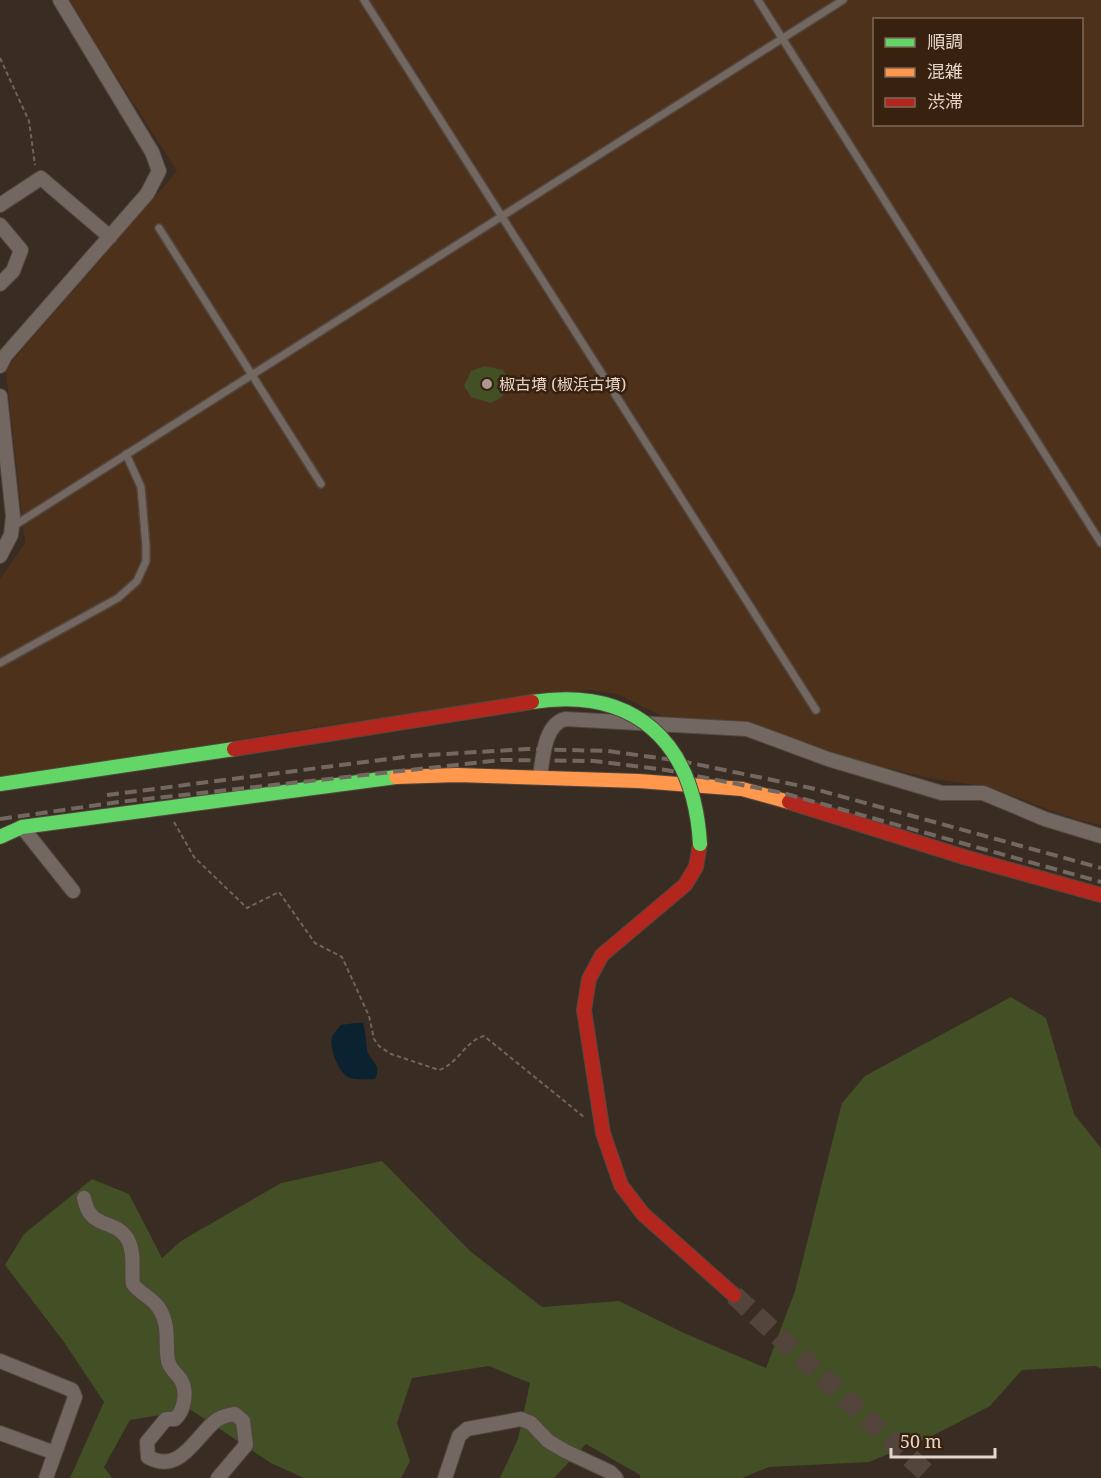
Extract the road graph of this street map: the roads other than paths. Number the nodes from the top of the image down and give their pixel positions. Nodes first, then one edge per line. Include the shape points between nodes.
1 (60, 0) edge
2 (364, 0) edge
3 (758, 0) edge
4 (843, 0) edge
5 (782, 40) junction
6 (0, 205) edge
7 (502, 216) junction
8 (0, 225) edge
9 (159, 228) dead end
10 (110, 237) junction
11 (0, 284) edge
12 (0, 366) edge
13 (251, 374) junction
14 (0, 396) edge
15 (126, 454) junction
16 (321, 484) dead end
17 (12, 527) junction
18 (1101, 543) edge
19 (0, 556) edge
20 (0, 663) edge
21 (816, 710) dead end
22 (540, 776) junction
23 (0, 784) edge
24 (22, 827) junction
25 (1101, 836) edge
26 (0, 837) edge
27 (73, 891) dead end
28 (1101, 895) edge
29 (84, 1198) dead end
30 (734, 1295) tunnel mouth
31 (0, 1361) edge
32 (0, 1433) edge
33 (55, 1454) junction
34 (46, 1478) edge
35 (218, 1478) edge
36 (445, 1478) edge
37 (616, 1478) edge

1 - 10 street via 158,164 153,187
2 - 7 lane
3 - 5 lane
4 - 5 lane
5 - 7 lane
5 - 18 lane
6 - 10 street via 41,178
7 - 13 lane
7 - 21 lane
8 - 11 street via 21,250 13,272
9 - 13 lane
10 - 12 street
13 - 15 lane
13 - 16 lane
14 - 17 street
15 - 17 lane
15 - 20 lane via 141,487 146,561 137,581 118,598
17 - 19 street
22 - 24 street via 374,778
22 - 25 street via 551,729 558,721 747,729 860,770 942,794 989,795
22 - 28 street via 742,789
23 - 30 street, bridge via 547,700 603,703 644,722 687,772 698,805 700,844 696,867 685,885 602,955 589,979 584,1010 603,1133 621,1185 643,1214
24 - 26 street
24 - 27 street
29 - 35 street via 91,1217 115,1227 128,1241 133,1284 153,1300 163,1315 168,1359 172,1372 181,1380 181,1414 166,1419 147,1442 148,1457 166,1462 179,1458 213,1422 235,1413 243,1421 246,1445
31 - 33 street via 72,1390 75,1397
32 - 33 street
33 - 34 street
36 - 37 street via 459,1436 467,1429 521,1419 531,1423 548,1441

